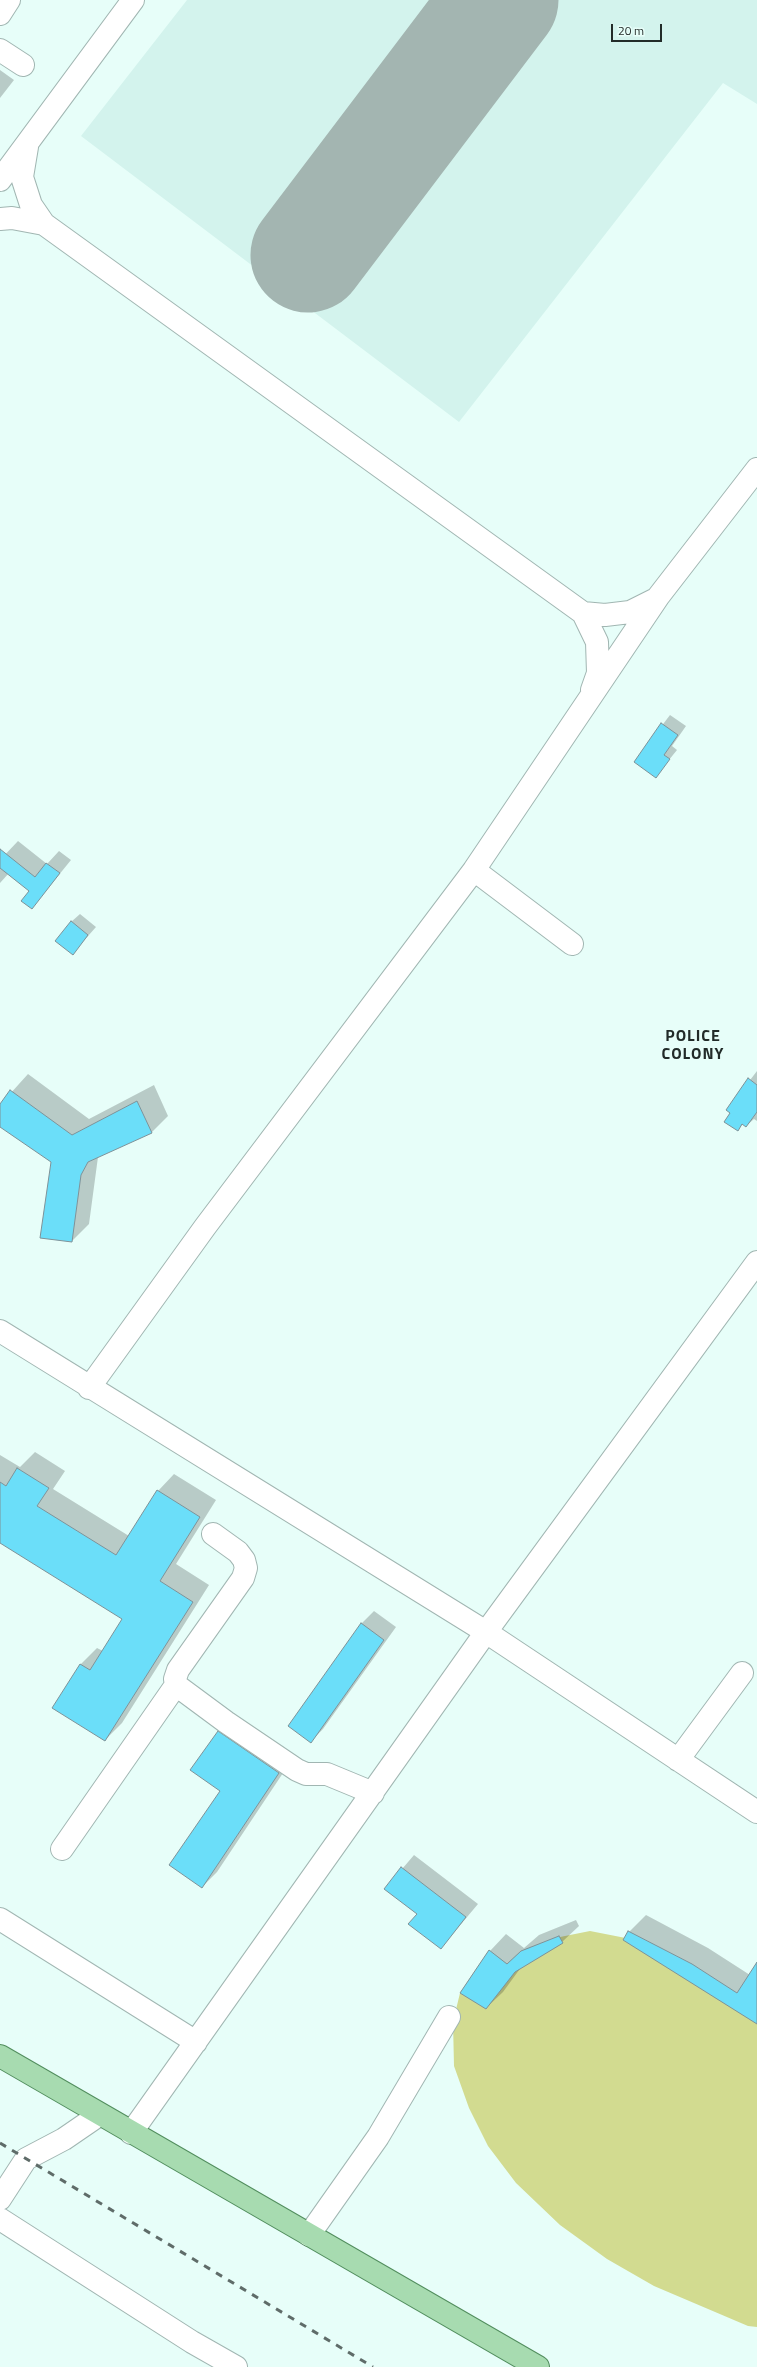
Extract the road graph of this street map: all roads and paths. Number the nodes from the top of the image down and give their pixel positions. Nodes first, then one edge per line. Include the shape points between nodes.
1 (10, 0) edge
2 (133, 0) edge
3 (0, 14) edge
4 (0, 50) edge
5 (23, 65) dead end
6 (27, 144) junction
7 (0, 180) edge
8 (0, 219) edge
9 (44, 224) junction
10 (756, 471) edge
11 (658, 597) junction
12 (583, 613) junction
13 (587, 706) junction
14 (474, 870) junction
15 (572, 944) dead end
16 (757, 1262) edge
17 (0, 1331) edge
18 (89, 1388) junction
19 (213, 1534) dead end
20 (486, 1632) junction
21 (742, 1673) dead end
22 (176, 1685) junction
23 (678, 1760) junction
24 (373, 1793) junction
25 (757, 1812) edge
26 (62, 1849) dead end
27 (0, 1919) edge
28 (449, 2017) dead end
29 (196, 2042) junction
30 (0, 2056) edge
31 (99, 2115) junction
32 (131, 2133) junction
33 (0, 2198) edge
34 (0, 2219) edge
35 (308, 2235) junction
36 (233, 2366) edge
37 (538, 2367) edge

1 - 3 street
2 - 6 street
4 - 5 street
6 - 7 street
6 - 9 street via 22,176 31,205
8 - 9 street via 12,218
9 - 12 street
10 - 11 street
11 - 12 street via 630,612 605,615
11 - 13 street
12 - 13 street via 597,642 598,673
13 - 14 street
14 - 15 street
14 - 18 street via 205,1227
16 - 20 street
17 - 18 street
18 - 20 street
19 - 22 street via 238,1552 246,1568 243,1578 178,1670
20 - 23 street
20 - 24 street
21 - 23 street
22 - 24 street via 296,1770 306,1774 327,1774
22 - 26 street
23 - 25 street
24 - 29 street
27 - 29 street
28 - 35 street via 378,2137
29 - 32 street
30 - 31 main road
31 - 32 main road
31 - 33 street via 64,2139 26,2159
32 - 35 main road
34 - 36 street
35 - 37 main road

